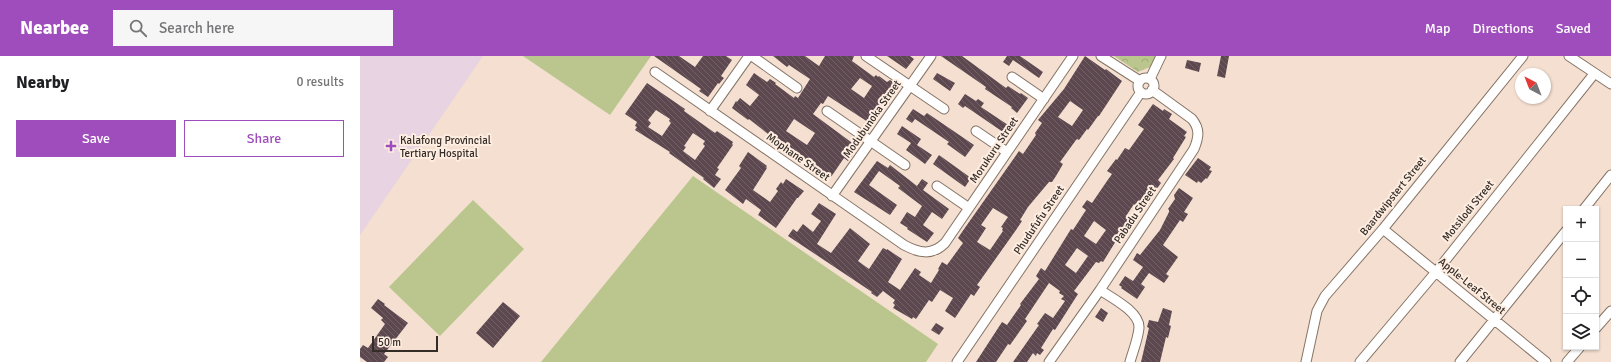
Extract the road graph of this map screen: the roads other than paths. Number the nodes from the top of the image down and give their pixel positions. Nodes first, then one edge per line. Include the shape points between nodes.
1 (751, 56) edge
2 (866, 56) edge
3 (931, 56) edge
4 (1073, 56) edge
5 (1101, 56) edge
6 (1161, 56) edge
7 (1523, 56) edge
8 (1569, 56) edge
9 (655, 72) dead end
10 (1594, 74) junction
11 (1012, 76) dead end
12 (1150, 79) junction
13 (1140, 81) junction
14 (1611, 84) edge
15 (910, 86) junction
16 (797, 88) dead end
17 (1152, 90) junction
18 (1141, 92) junction
19 (1044, 99) junction
20 (944, 109) dead end
21 (710, 111) junction
22 (827, 111) dead end
23 (976, 130) dead end
24 (871, 141) junction
25 (1007, 152) junction
26 (905, 164) dead end
27 (1611, 175) edge
28 (937, 186) dead end
29 (832, 196) junction
30 (1586, 206) edge
31 (969, 208) junction
32 (1383, 229) junction
33 (1563, 235) edge
34 (931, 252) joint
35 (1436, 272) junction
36 (1100, 290) junction
37 (1611, 311) edge
38 (1494, 320) junction
39 (1599, 325) edge
40 (1577, 350) edge
41 (957, 362) edge
42 (1049, 362) edge
43 (1130, 362) edge
44 (1306, 362) edge
45 (1360, 362) edge
46 (1460, 362) edge
47 (1546, 362) edge
48 (1567, 362) edge

1 - 16 street
1 - 21 street
2 - 15 street
3 - 15 street, Modubunoka Street
4 - 19 street, Morukuru Street
5 - 13 street
6 - 12 street
7 - 32 street, Baardwipstert Street
8 - 10 street
9 - 21 street, Mophane Street
10 - 14 street
10 - 35 street, Motsilodi Street
11 - 19 street
12 - 13 street
12 - 17 street via 1153,83
13 - 18 street via 1138,87
15 - 20 street
15 - 24 street, Modubunoka Street
17 - 18 street
17 - 36 street, Pabadu Street via 1192,119 1197,125 1198,140
18 - 41 street, Phudufufu Street
19 - 25 street, Morukuru Street
21 - 29 street, Mophane Street
22 - 24 street
23 - 25 street
24 - 26 street
24 - 29 street, Modubunoka Street
25 - 31 street, Morukuru Street
27 - 30 street
28 - 31 street
29 - 34 street, Mophane Street via 904,245 917,251
31 - 34 street, Morukuru Street via 945,243
32 - 35 street, Apple-Leaf Street
32 - 44 street, Baardwipstert Street via 1322,300 1317,311
33 - 38 street
35 - 38 street, Apple-Leaf Street
35 - 45 street, Motsilodi Street
36 - 42 street, Pabadu Street
36 - 43 street via 1128,309 1138,321 1139,328
37 - 39 street
38 - 46 street
38 - 47 street, Apple-Leaf Street
40 - 48 street

